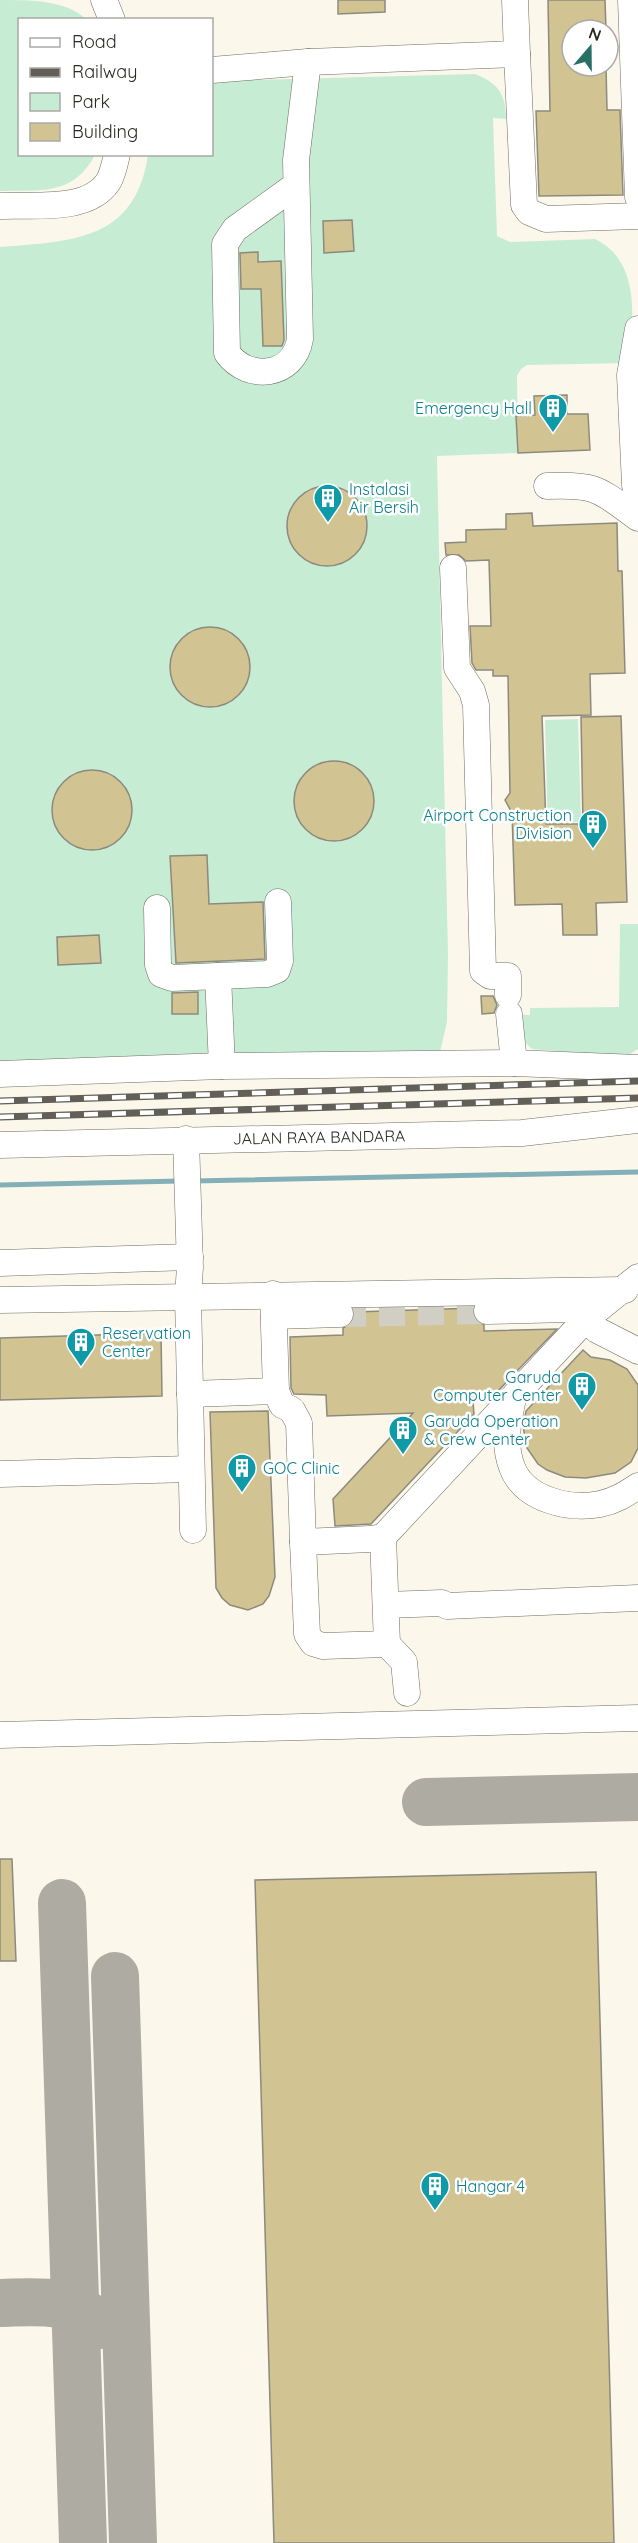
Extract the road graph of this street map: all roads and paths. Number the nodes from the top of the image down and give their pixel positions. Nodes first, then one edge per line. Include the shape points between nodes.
1 (104, 0) edge
2 (515, 0) edge
3 (632, 0) edge
4 (111, 18) edge
5 (517, 54) junction
6 (308, 62) junction
7 (213, 70) edge
8 (116, 156) edge
9 (296, 185) junction
10 (638, 197) edge
11 (0, 206) edge
12 (638, 216) edge
13 (638, 329) edge
14 (547, 486) dead end
15 (638, 500) edge
16 (638, 518) edge
17 (453, 568) dead end
18 (278, 902) dead end
19 (157, 908) dead end
20 (218, 976) junction
21 (514, 1063) junction
22 (222, 1066) junction
23 (638, 1068) edge
24 (0, 1074) edge
25 (638, 1119) edge
26 (0, 1145) edge
27 (186, 1150) junction
28 (190, 1257) junction
29 (0, 1263) edge
30 (632, 1283) edge
31 (188, 1296) junction
32 (0, 1300) edge
33 (274, 1305) junction
34 (487, 1311) tunnel mouth
35 (340, 1314) tunnel mouth
36 (586, 1319) junction
37 (638, 1351) edge
38 (276, 1391) junction
39 (190, 1394) junction
40 (513, 1398) junction
41 (191, 1469) junction
42 (0, 1474) edge
43 (638, 1486) edge
44 (193, 1530) dead end
45 (383, 1537) junction
46 (303, 1542) junction
47 (638, 1598) edge
48 (386, 1605) junction
49 (387, 1644) junction
50 (407, 1693) dead end
51 (638, 1718) edge
52 (0, 1736) edge

1 - 4 street
2 - 5 street
3 - 10 street
5 - 6 street
5 - 12 street via 524,205 529,213 546,219
6 - 7 street
6 - 9 street
8 - 11 street via 108,182 83,199
9 - 9 street via 298,348 285,366 251,370 233,362 227,353 225,244 235,229
13 - 15 street via 630,375
14 - 16 street via 580,484 598,489
17 - 21 street via 457,668 476,705 483,971 490,976 508,976
18 - 20 street via 277,969 267,974
19 - 20 street via 161,974 172,978
20 - 22 street
21 - 22 street
21 - 23 street
22 - 24 street
25 - 27 street, JALAN RAYA BANDARA via 522,1133
26 - 27 street, JALAN RAYA BANDARA
27 - 28 street
28 - 29 street
28 - 31 street
30 - 33 street
30 - 36 street
31 - 32 street
31 - 33 street
31 - 39 street
33 - 35 street
33 - 38 street
34 - 36 street via 570,1309
36 - 37 street via 606,1335
36 - 40 street
38 - 39 street
38 - 46 street via 282,1405 292,1410 299,1423
39 - 41 street
40 - 43 street via 506,1430 508,1457 520,1481 530,1490 559,1503 599,1504
40 - 45 street
41 - 42 street
41 - 44 street
45 - 46 street
45 - 48 street
46 - 49 street via 309,1639 323,1647
47 - 48 street
48 - 49 street
49 - 50 street via 402,1658
51 - 52 street

